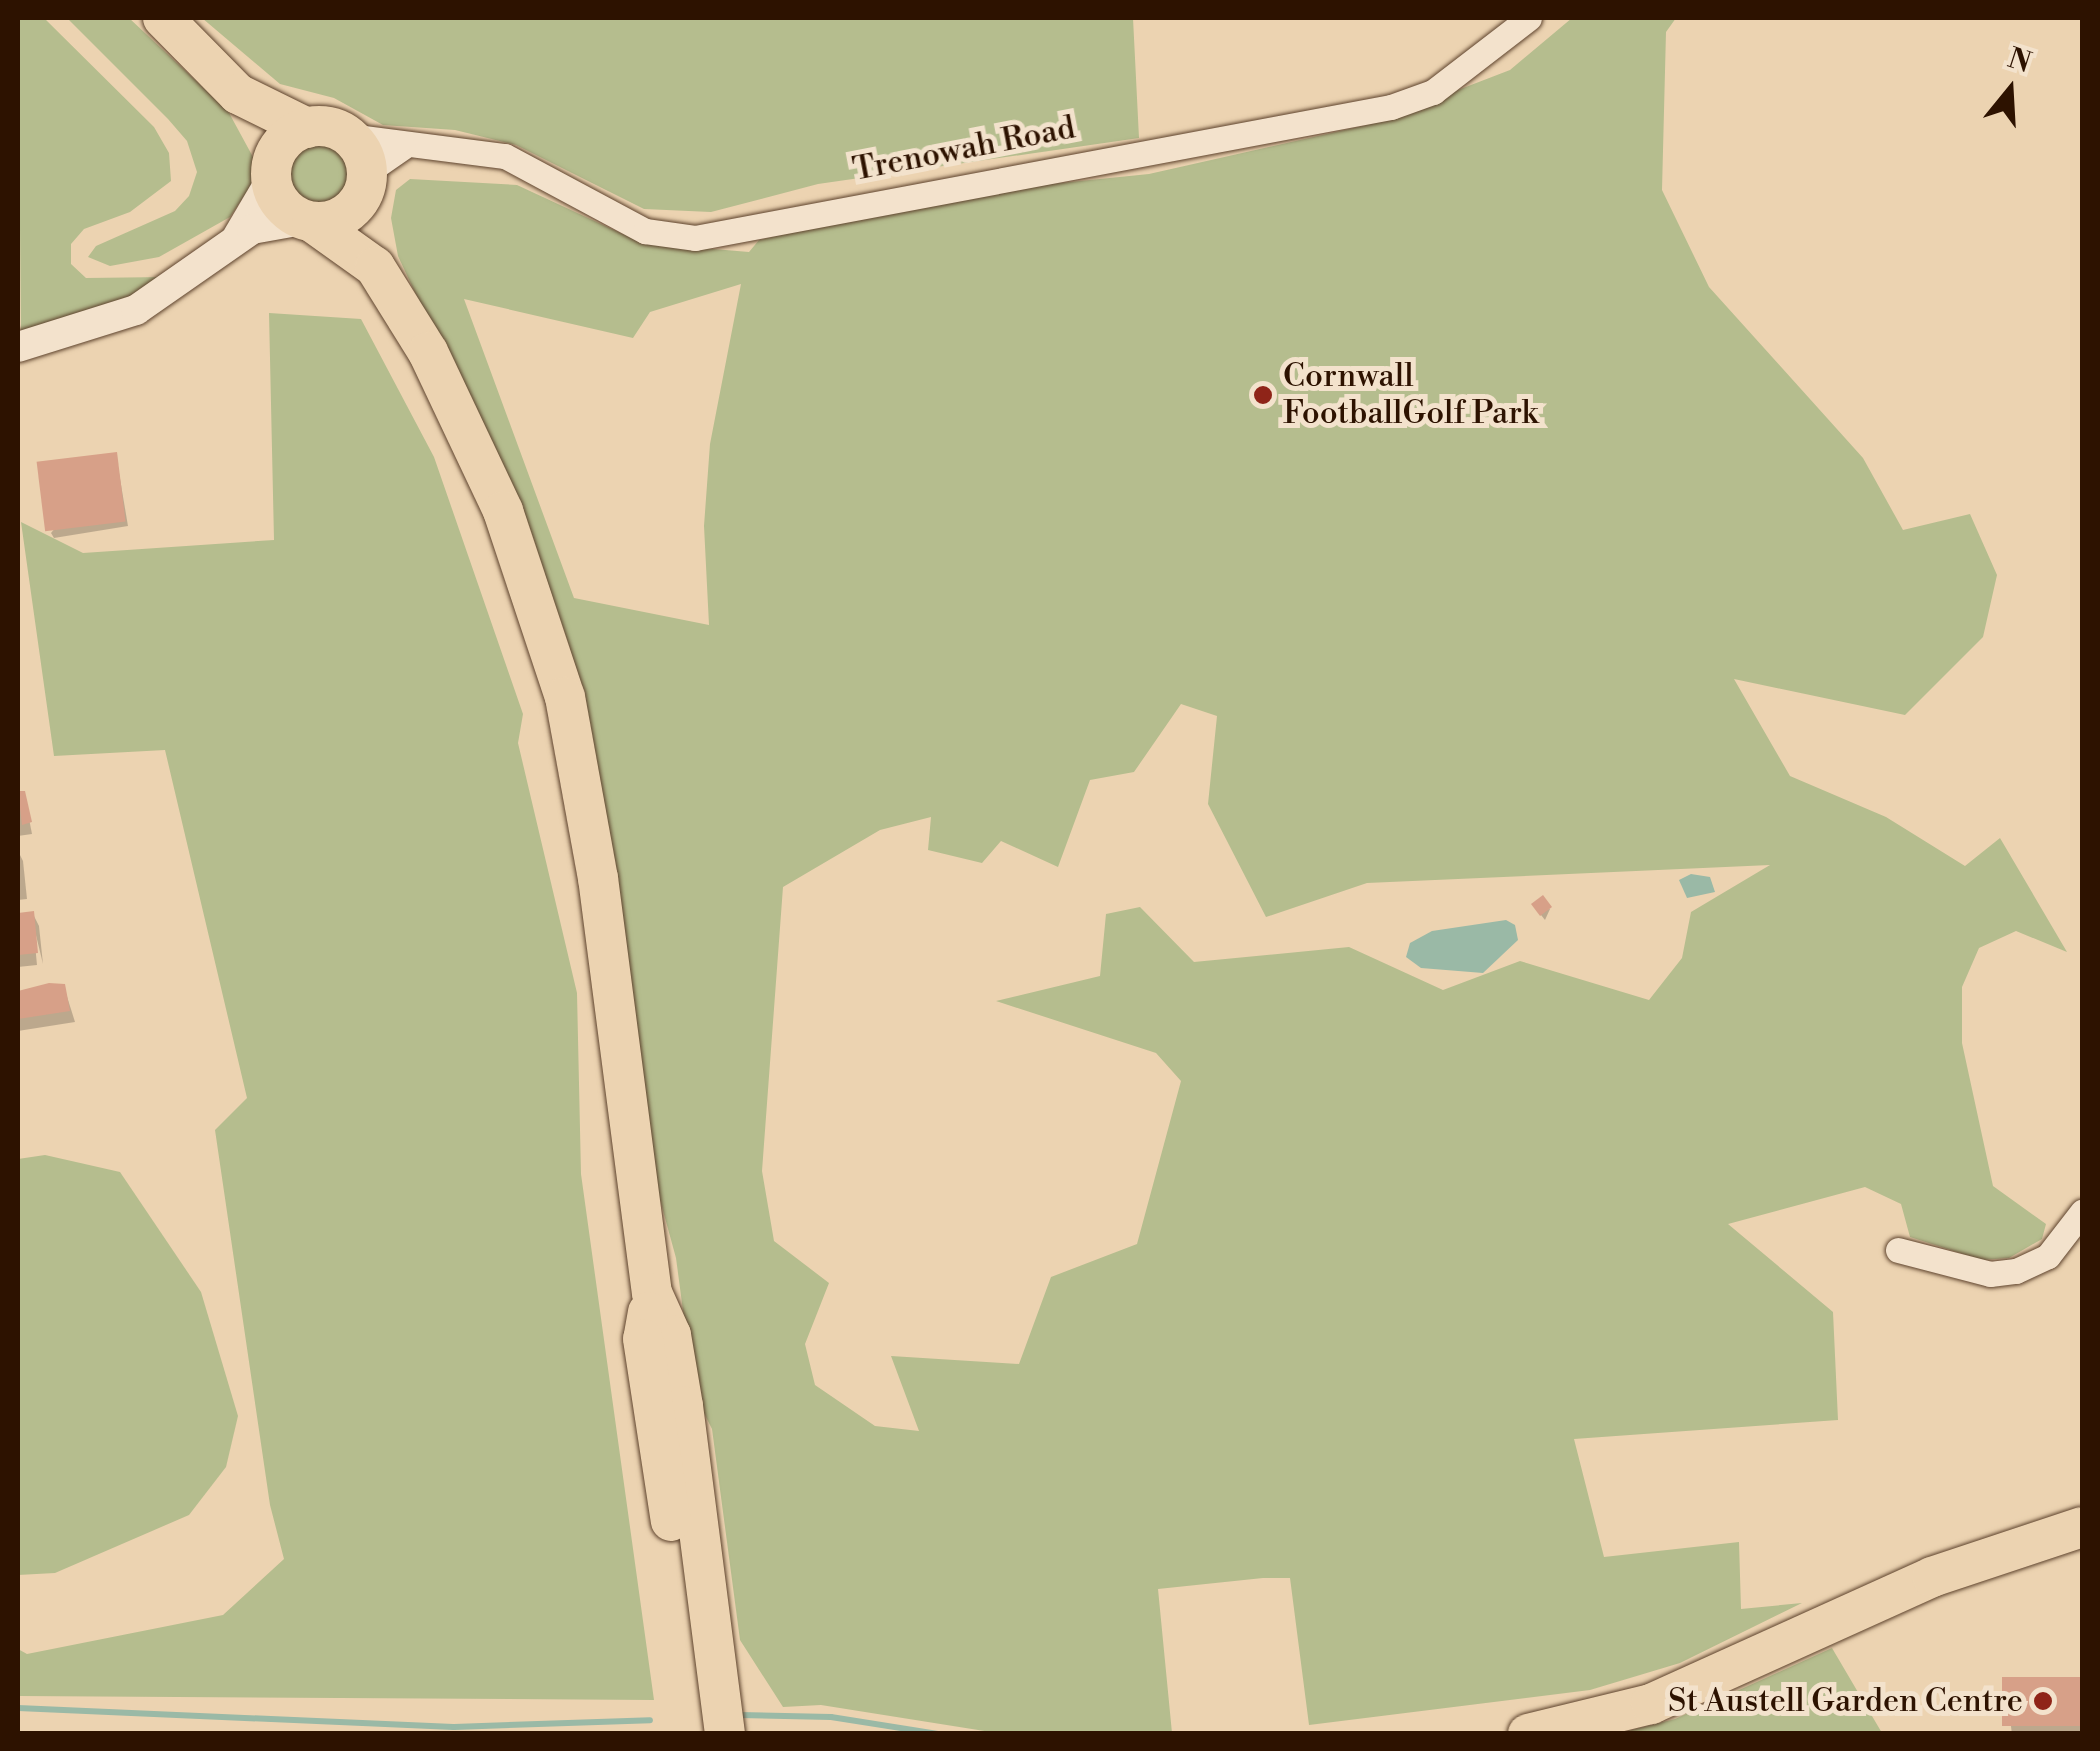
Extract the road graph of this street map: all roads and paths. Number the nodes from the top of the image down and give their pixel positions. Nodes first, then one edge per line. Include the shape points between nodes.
1 (163, 18) edge
2 (1529, 18) edge
3 (238, 94) junction
4 (307, 128) junction
5 (348, 136) junction
6 (404, 147) junction
7 (271, 176) junction
8 (367, 176) junction
9 (307, 221) junction
10 (236, 238) junction
11 (375, 267) junction
12 (18, 347) edge
13 (2082, 1212) edge
14 (1898, 1250) dead end
15 (652, 1293) junction
16 (2082, 1527) edge
17 (697, 1734) edge
18 (725, 1734) edge
19 (1528, 1734) edge

1 - 3 highway
2 - 6 street, Trenowah Road via 1433,92 1392,107 695,238 645,230 505,156 455,145
3 - 4 highway
3 - 7 highway
4 - 5 highway
4 - 7 highway via 284,140
5 - 6 street, Trenowah Road
5 - 8 highway
6 - 8 street
7 - 9 highway via 281,204
7 - 10 street
8 - 9 highway via 348,213
8 - 11 highway
9 - 10 street via 279,220
9 - 11 highway
10 - 12 street via 136,310
11 - 15 highway via 428,352 503,511 565,697 598,878
13 - 14 street via 2048,1256 2016,1271 1990,1274
15 - 17 highway via 644,1339
15 - 18 highway via 670,1335 683,1406
16 - 19 highway via 1932,1577 1650,1704

